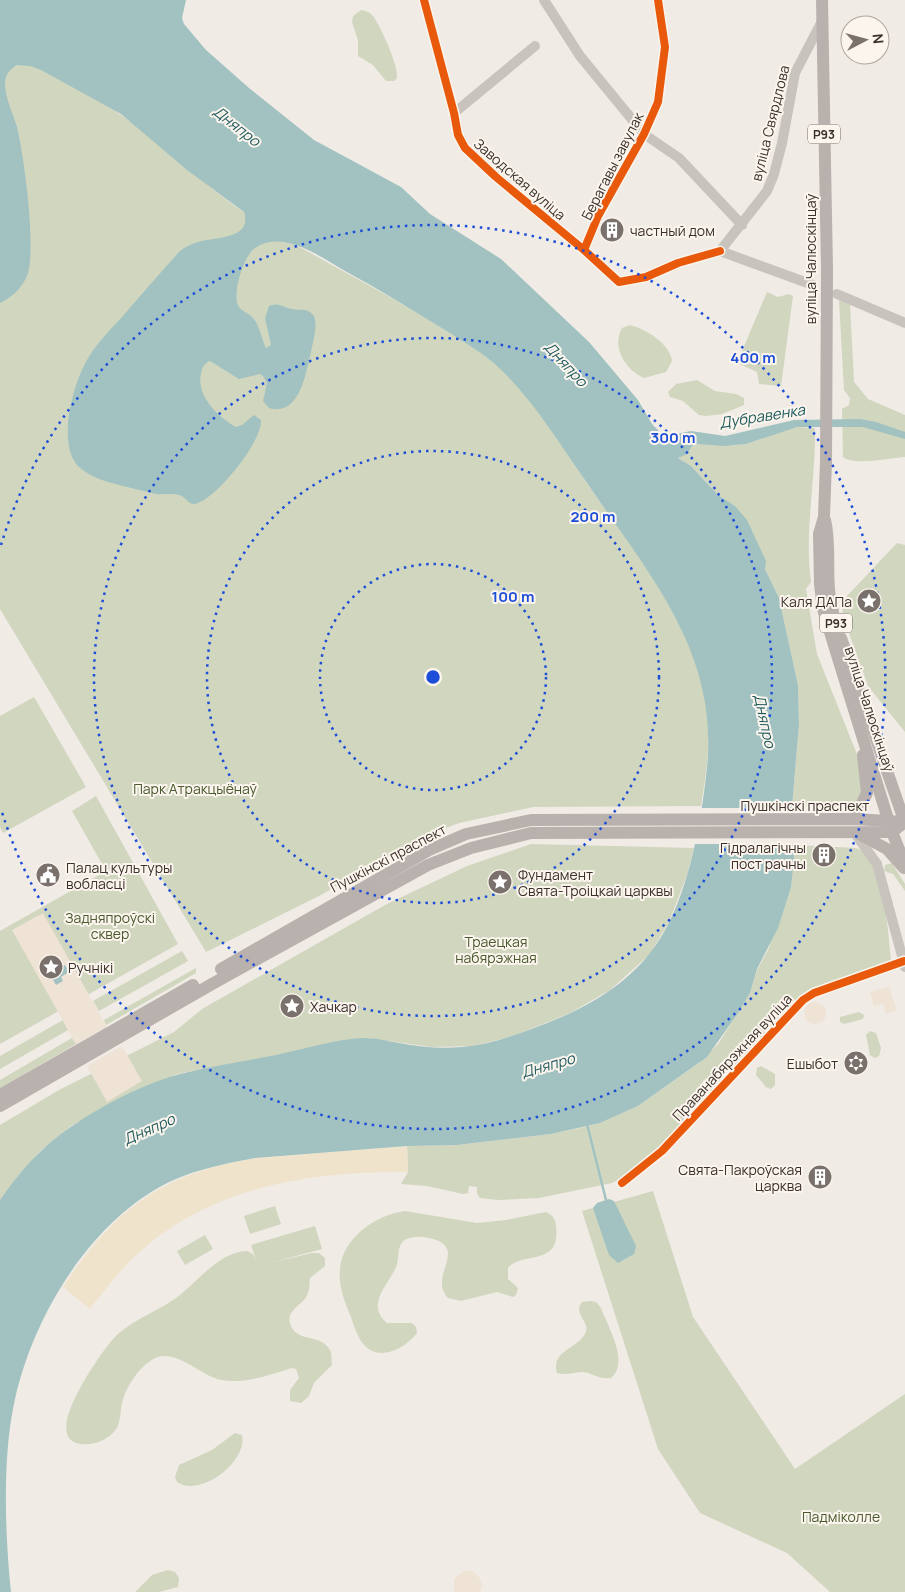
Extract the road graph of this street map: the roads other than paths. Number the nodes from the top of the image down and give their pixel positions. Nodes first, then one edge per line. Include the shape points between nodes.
1 (424, 0) edge
2 (658, 0) edge
3 (822, 0) edge
4 (549, 2) edge
5 (822, 21) junction
6 (535, 46) dead end
7 (454, 113) junction
8 (644, 134) junction
9 (742, 225) junction
10 (584, 250) junction
11 (720, 251) junction
12 (814, 286) dead end
13 (836, 294) dead end
14 (905, 322) edge
15 (824, 517) junction
16 (851, 700) junction
17 (854, 819) junction
18 (905, 822) edge
19 (890, 826) junction
20 (854, 832) junction
21 (899, 861) edge
22 (877, 864) junction
23 (905, 869) edge
24 (904, 964) edge
25 (0, 1095) edge
26 (0, 1106) edge
27 (622, 1183) dead end

1 - 7 street, Заводская вуліца
2 - 8 street, Берагавы завулак via 665,34 664,71 658,102
3 - 5 main road, вуліца Чалюскінцаў / Р93
4 - 8 street via 580,56
5 - 9 street, вуліца Свярдлова via 795,72 774,174 767,191
5 - 15 main road, вуліца Чалюскінцаў / Р93 via 827,268
6 - 7 street
7 - 10 street, Заводская вуліца via 458,135 465,148
8 - 9 street via 679,158
8 - 10 street, Берагавы завулак via 598,216
9 - 11 street, вуліца Свярдлова
10 - 11 street via 619,282 646,277 678,263
11 - 12 street
13 - 14 street
15 - 16 main road, вуліца Чалюскінцаў / Р93 via 819,534 823,609
15 - 18 main road, вуліца Чалюскінцаў / Р93 via 829,537 832,608
16 - 17 main road via 867,785
16 - 19 main road, вуліца Чалюскінцаў / Р93
17 - 19 main road, Пушкінскі праспект
17 - 25 main road, Пушкінскі праспект via 531,820 466,834 429,850
18 - 19 main road, Пушкінскі праспект
19 - 20 main road, Пушкінскі праспект
19 - 21 main road, Р93
20 - 21 main road, Пушкінскі праспект via 878,842
20 - 22 street
20 - 26 main road, Пушкінскі праспект via 531,833 471,848 428,865
21 - 22 street via 885,858
21 - 23 main road, Пушкінскі праспект
22 - 24 street
24 - 27 street, Праванабярэжная вуліца via 814,993 803,1000 662,1151

